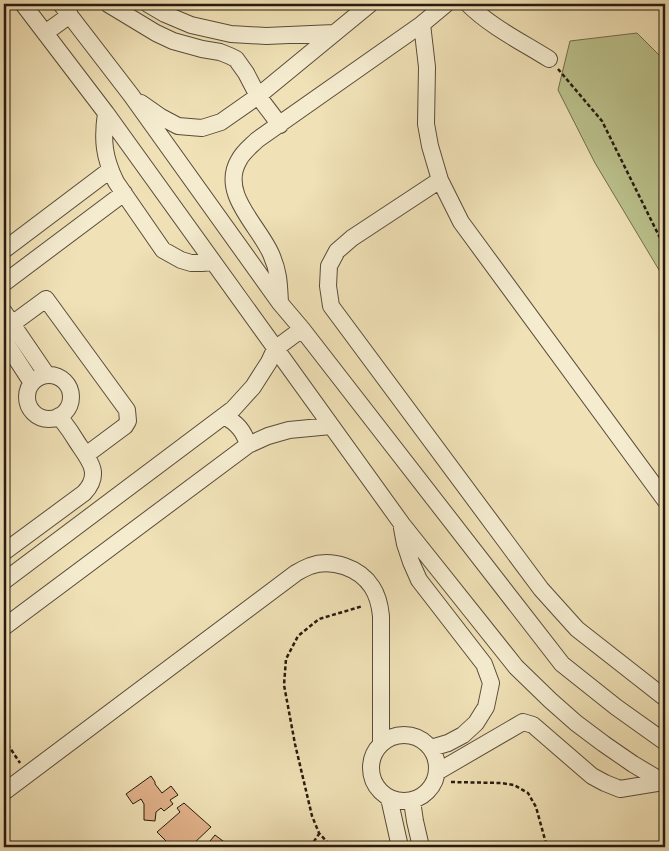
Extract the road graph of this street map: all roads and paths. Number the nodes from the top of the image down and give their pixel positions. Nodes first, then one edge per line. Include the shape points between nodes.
1 (23, 4) edge
2 (108, 4) edge
3 (148, 4) edge
4 (370, 4) edge
5 (446, 4) edge
6 (468, 4) edge
7 (65, 10) edge
8 (422, 24) junction
9 (45, 32) junction
10 (334, 33) junction
11 (549, 59) joint
12 (131, 95) junction
13 (258, 96) junction
14 (106, 113) junction
15 (280, 125) junction
16 (110, 170) junction
17 (440, 180) junction
18 (124, 193) junction
19 (38, 225) junction
20 (54, 246) junction
21 (665, 248) edge
22 (4, 250) edge
23 (213, 262) junction
24 (4, 283) edge
25 (280, 303) junction
26 (8, 318) edge
27 (302, 329) junction
28 (4, 340) edge
29 (276, 349) junction
30 (47, 375) junction
31 (32, 383) junction
32 (59, 416) junction
33 (224, 416) junction
34 (331, 426) junction
35 (248, 446) junction
36 (86, 454) junction
37 (665, 500) edge
38 (402, 524) junction
39 (4, 552) edge
40 (4, 581) edge
41 (379, 601) junction
42 (4, 627) edge
43 (665, 698) edge
44 (4, 739) edge
45 (665, 742) edge
46 (381, 744) junction
47 (431, 748) junction
48 (28, 774) junction
49 (436, 777) junction
50 (664, 782) edge
51 (4, 792) edge
52 (389, 798) junction
53 (412, 800) junction
54 (319, 833) junction
55 (310, 847) edge
56 (335, 847) edge
57 (400, 847) edge
58 (421, 847) edge
59 (547, 847) edge

1 - 9 street
2 - 13 street via 174,41 230,56 246,73
3 - 10 street via 191,24 232,34
4 - 10 street
5 - 8 street
6 - 11 street via 491,23
7 - 9 street
7 - 12 street
8 - 15 street
8 - 17 street via 427,67 426,124
9 - 14 street
10 - 13 street
11 - 21 path via 602,121
12 - 13 street via 178,126 202,128 220,122
12 - 25 street
13 - 15 street
14 - 16 street via 104,142
14 - 23 street
15 - 25 street via 257,140 239,159 234,171 234,186 240,204 270,252 278,273
16 - 18 street
16 - 19 street
17 - 37 street via 461,222
17 - 43 street via 337,251 329,266 332,306 541,589 577,628
18 - 20 street
18 - 23 street via 163,250 191,263
19 - 20 street
19 - 22 street
20 - 24 street
23 - 29 street
25 - 27 street
26 - 30 street
26 - 36 street via 46,299 127,410 125,426
27 - 29 street
27 - 45 street via 562,664
28 - 31 street
29 - 33 street via 253,387
29 - 34 street
30 - 31 street
30 - 32 street via 61,378 70,389 70,403
31 - 32 street via 27,396 30,409 42,418
32 - 36 street
33 - 35 street via 238,425
33 - 40 street
34 - 35 street via 289,430
34 - 38 street
35 - 42 street
36 - 39 street via 93,471 88,489
38 - 47 street via 410,562 419,580 484,664 491,683 486,708 476,723 464,735
38 - 50 street via 533,684 604,744
41 - 46 street
41 - 48 street via 372,586 345,566 311,565
41 - 54 path via 319,619 298,636 286,659 284,685 295,744
44 - 48 path
46 - 47 street via 407,735 424,741
46 - 52 street via 373,758 371,773 377,788
47 - 49 street via 437,764
48 - 51 street
49 - 50 street via 523,722 533,725 592,776 605,783 620,789
49 - 53 street via 426,794
49 - 59 path via 514,785 528,793 536,807
52 - 53 street via 404,802
52 - 57 street
53 - 58 street
54 - 55 path
54 - 56 path

